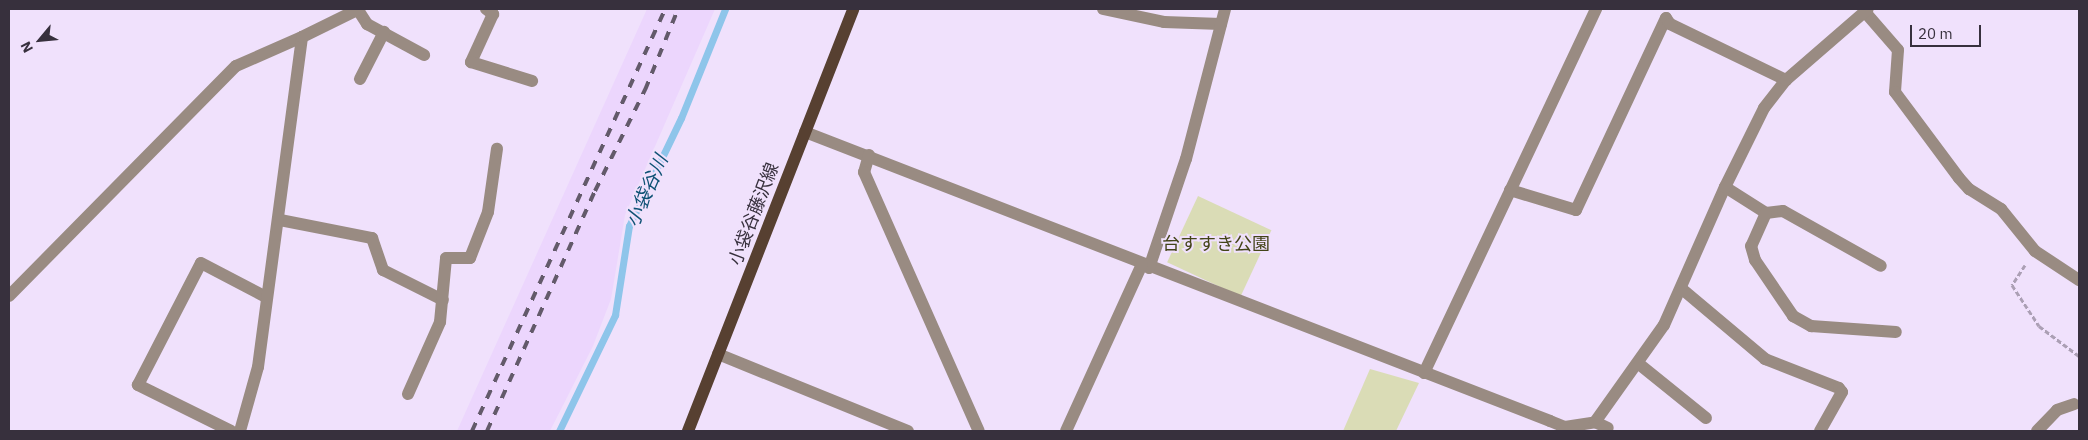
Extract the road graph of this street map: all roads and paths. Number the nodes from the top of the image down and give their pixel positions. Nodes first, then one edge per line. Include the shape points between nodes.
1 (358, 9) edge
2 (486, 9) edge
3 (853, 9) edge
4 (1103, 9) edge
5 (1225, 9) edge
6 (1596, 9) edge
7 (1866, 10) edge
8 (1222, 24) junction
9 (384, 32) junction
10 (302, 37) junction
11 (424, 55) dead end
12 (360, 79) dead end
13 (1786, 80) junction
14 (532, 81) dead end
15 (805, 132) junction
16 (498, 149) dead end
17 (868, 155) junction
18 (1725, 187) junction
19 (1510, 190) junction
20 (1766, 213) junction
21 (280, 220) junction
22 (2035, 252) junction
23 (1145, 266) junction
24 (1881, 266) dead end
25 (2079, 280) edge
26 (1682, 289) junction
27 (9, 296) edge
28 (266, 297) junction
29 (443, 300) junction
30 (1896, 332) dead end
31 (718, 354) junction
32 (2079, 356) edge
33 (1639, 364) junction
34 (1424, 373) junction
35 (408, 394) dead end
36 (2074, 404) dead end
37 (1706, 418) dead end
38 (1595, 422) junction
39 (1610, 430) edge
40 (231, 431) edge
41 (240, 431) edge
42 (688, 431) edge
43 (908, 431) edge
44 (979, 431) edge
45 (1066, 431) edge
46 (1820, 431) edge
47 (2037, 431) edge

1 - 9 street via 367,24
1 - 10 street
2 - 14 street via 493,14 472,62
3 - 15 main road, 小袋谷藤沢線
4 - 8 street via 1164,22
5 - 8 street
6 - 19 street
7 - 13 street
7 - 22 street via 1898,50 1895,92 1958,178 2001,209
8 - 23 street via 1186,159
9 - 11 street
9 - 12 street
10 - 21 street
10 - 27 street via 236,66
13 - 18 street via 1764,108
13 - 19 street via 1670,24 1666,18 1576,210
15 - 17 street
15 - 31 main road, 小袋谷藤沢線
16 - 29 street via 488,212 470,258 446,258
17 - 23 street
17 - 44 street via 864,172
18 - 20 street
18 - 26 street
19 - 34 street
20 - 24 street via 1783,212
20 - 30 street via 1752,246 1755,260 1793,316 1810,326
21 - 28 street
21 - 29 street via 372,238 383,270
22 - 25 street
22 - 32 path via 2012,285 2039,326
23 - 34 street
23 - 45 street
26 - 33 street
26 - 46 street via 1765,359 1839,388 1842,392
28 - 40 street via 201,263 138,385
28 - 41 street via 258,367
29 - 35 street via 435,335
31 - 42 main road, 小袋谷藤沢線
31 - 43 street
33 - 37 street
33 - 38 street
34 - 38 street via 1565,427
36 - 47 street via 2057,410
38 - 39 street

